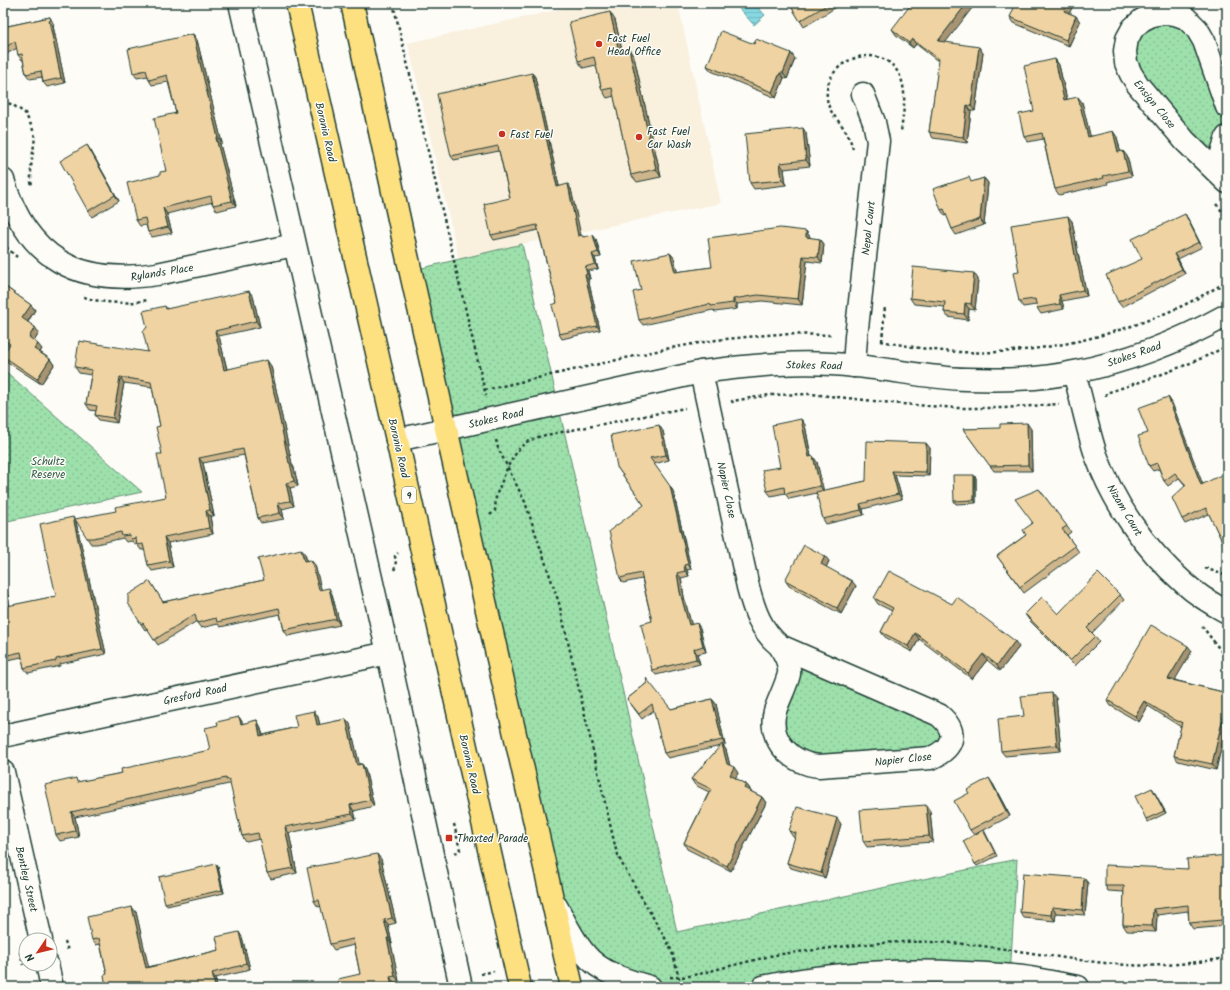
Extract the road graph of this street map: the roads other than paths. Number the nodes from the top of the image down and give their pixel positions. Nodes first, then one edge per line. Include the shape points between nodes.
1 (240, 3) edge
2 (297, 3) edge
3 (352, 3) edge
4 (863, 94) dead end
5 (1227, 107) edge
6 (1227, 137) edge
7 (3, 180) edge
8 (1225, 180) edge
9 (294, 245) junction
10 (1227, 315) edge
11 (854, 366) junction
12 (701, 372) junction
13 (1074, 373) junction
14 (446, 429) junction
15 (397, 440) junction
16 (1227, 612) edge
17 (780, 646) junction
18 (388, 653) junction
19 (3, 736) edge
20 (3, 772) edge
21 (552, 898) junction
22 (39, 932) edge
23 (49, 972) edge
24 (941, 979) edge
25 (52, 987) edge
26 (461, 987) edge
27 (520, 987) edge
28 (572, 987) edge
29 (650, 987) edge
30 (763, 987) edge
31 (1078, 987) edge

1 - 9 street
2 - 15 main road, Boronia Road / 9
3 - 14 main road
4 - 11 street, Nepal Court via 878,141
5 - 8 street, Ensign Close via 1204,41 1186,18 1165,13 1152,15 1133,28 1127,39 1125,51 1126,63 1131,74 1185,141
6 - 8 street, Ensign Close via 1220,161
7 - 9 street, Rylands Place via 16,214 37,243 48,254 82,272 101,276 131,277 157,274
9 - 18 street
10 - 13 street, Stokes Road via 1140,354
11 - 12 street, Stokes Road via 780,364
11 - 13 street, Stokes Road via 965,379 1007,379
12 - 14 street, Stokes Road
12 - 17 street, Napier Close via 753,605 766,633
13 - 16 street, Nizam Court via 1096,455 1118,502 1157,557 1185,584
14 - 15 street, Stokes Road
14 - 21 main road
15 - 27 main road, Boronia Road / 9
17 - 17 street, Napier Close via 939,715 947,722 950,730 950,745 938,755 923,759 819,766 795,759 777,739 774,726 775,712 790,674 788,661
18 - 19 street, Gresford Road
18 - 26 street
20 - 22 street, Bentley Street
21 - 28 main road
21 - 29 street via 576,941 592,962 617,976
23 - 25 street
24 - 30 street via 869,972
24 - 31 street via 995,974

